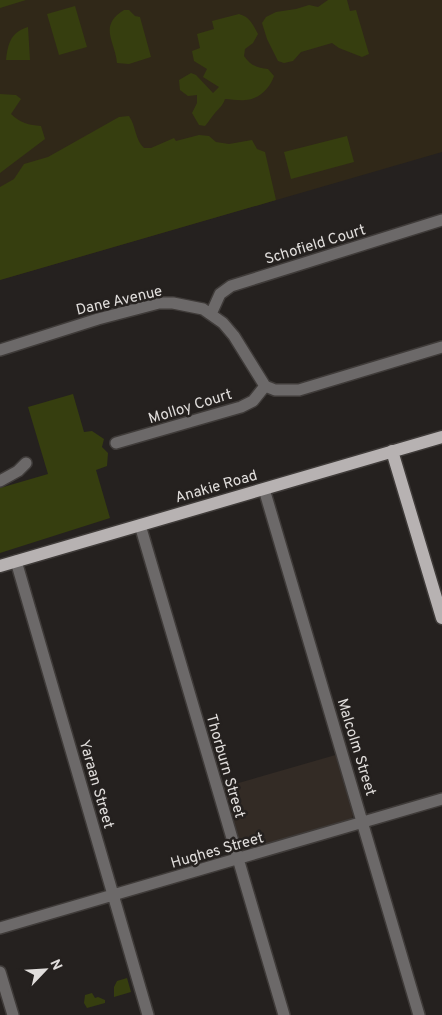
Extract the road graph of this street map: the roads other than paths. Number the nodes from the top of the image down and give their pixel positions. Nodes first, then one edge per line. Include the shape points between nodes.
1 (442, 220) edge
2 (211, 314) junction
3 (442, 347) edge
4 (0, 350) edge
5 (265, 386) junction
6 (442, 436) edge
7 (116, 444) dead end
8 (392, 451) junction
9 (26, 463) dead end
10 (0, 481) edge
11 (264, 488) junction
12 (140, 525) junction
13 (16, 561) junction
14 (0, 566) edge
15 (442, 618) edge
16 (442, 799) edge
17 (364, 822) junction
18 (238, 860) junction
19 (113, 895) junction
20 (0, 928) edge
21 (0, 972) edge
22 (13, 1015) edge
23 (148, 1015) edge
24 (284, 1015) edge
25 (420, 1015) edge

1 - 2 street, Schofield Court via 231,286 220,294
2 - 4 street, Dane Avenue via 192,306 158,303
2 - 5 street, Dane Avenue via 234,336
3 - 5 street via 299,390 275,390
5 - 7 street, Molloy Court via 252,401 241,407
6 - 8 main road, Anakie Road
8 - 11 main road, Anakie Road
8 - 15 main road
9 - 10 street via 18,472
11 - 12 main road, Anakie Road
11 - 17 street, Malcolm Street
12 - 13 main road, Anakie Road
12 - 18 street, Thorburn Street
13 - 14 main road, Anakie Road
13 - 19 street, Yaraan Street
16 - 17 street, Hughes Street
17 - 18 street, Hughes Street
17 - 25 street, Malcolm Street
18 - 19 street, Hughes Street
18 - 24 street, Thorburn Street
19 - 20 street, Hughes Street
19 - 23 street, Yaraan Street
21 - 22 street

